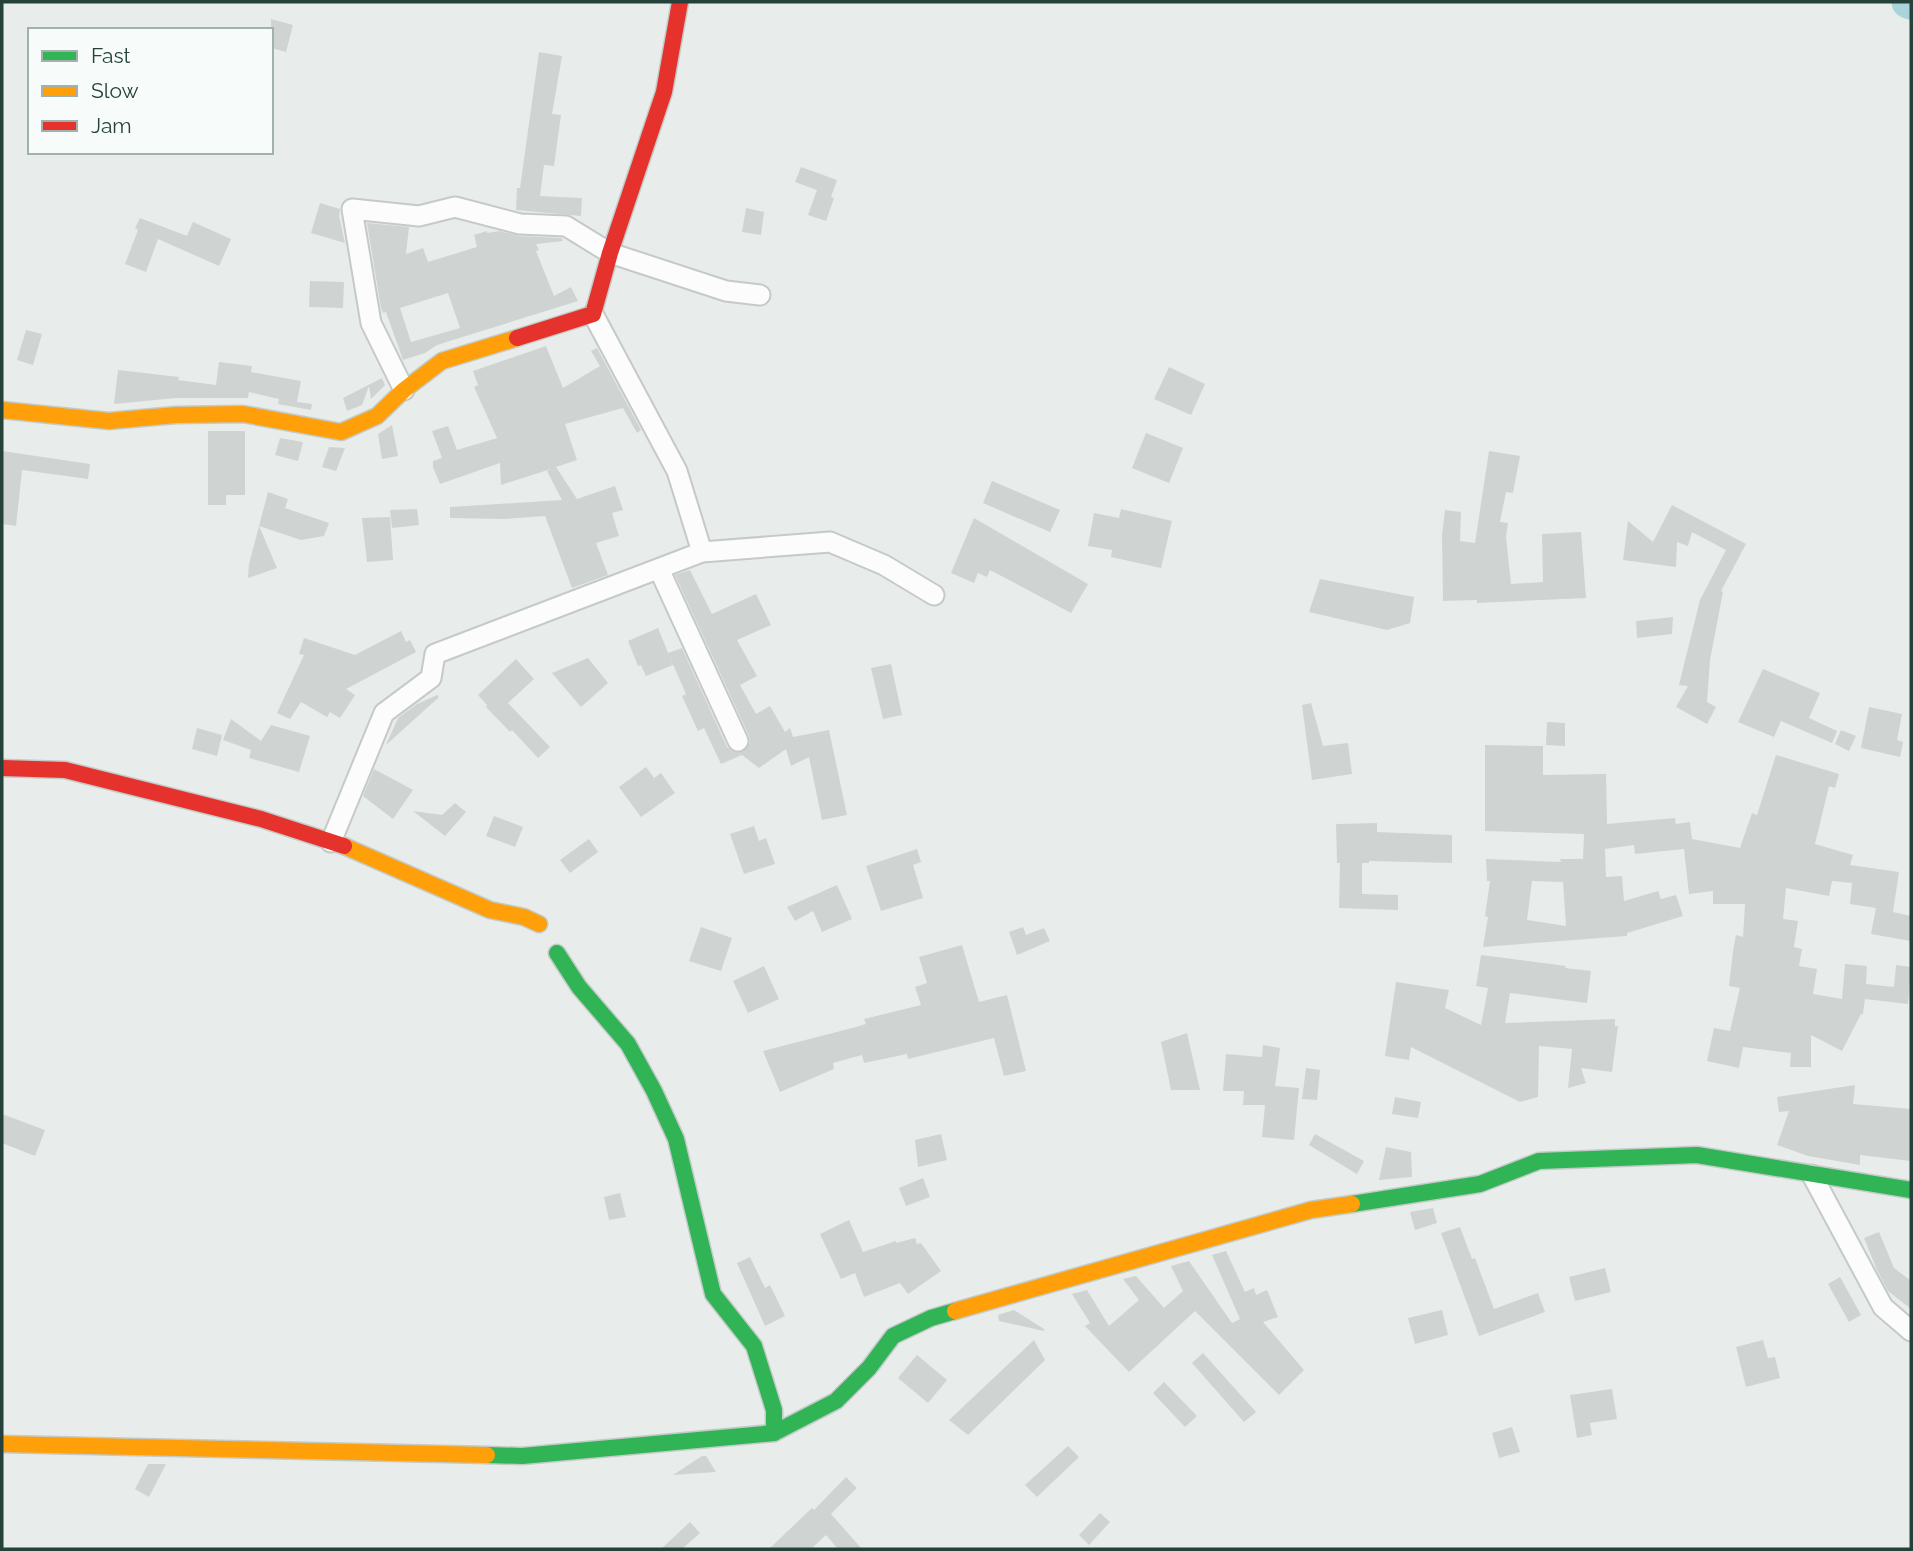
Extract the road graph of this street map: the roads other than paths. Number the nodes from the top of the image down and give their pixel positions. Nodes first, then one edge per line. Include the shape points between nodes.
1 (680, 2) edge
2 (610, 253) junction
3 (760, 295) dead end
4 (593, 314) junction
5 (404, 390) junction
6 (2, 410) edge
7 (702, 552) junction
8 (659, 569) junction
9 (934, 595) dead end
10 (737, 741) dead end
11 (2, 768) edge
12 (331, 842) junction
13 (539, 924) dead end
14 (557, 953) dead end
15 (1812, 1175) junction
16 (1911, 1190) edge
17 (1911, 1331) edge
18 (774, 1433) junction
19 (2, 1444) edge

1 - 2 street via 664,92
2 - 3 street via 726,291
2 - 4 street
2 - 5 street via 566,226 520,224 455,206 419,216 352,209 371,323
4 - 5 street via 442,361
4 - 7 street via 677,471
5 - 6 street via 377,416 341,432 243,414 109,421
7 - 8 street
7 - 9 street via 830,541 884,565
8 - 10 street
8 - 12 street via 435,654 431,678 384,713
11 - 12 street via 65,769 261,819
12 - 13 street via 490,910
14 - 18 street via 579,987 628,1044 676,1139 713,1294 754,1346 774,1410
15 - 16 street
15 - 17 street via 1884,1307
15 - 18 street via 1697,1154 1539,1161 1480,1184 1311,1210 931,1318 892,1336 836,1401
18 - 19 street via 522,1456

